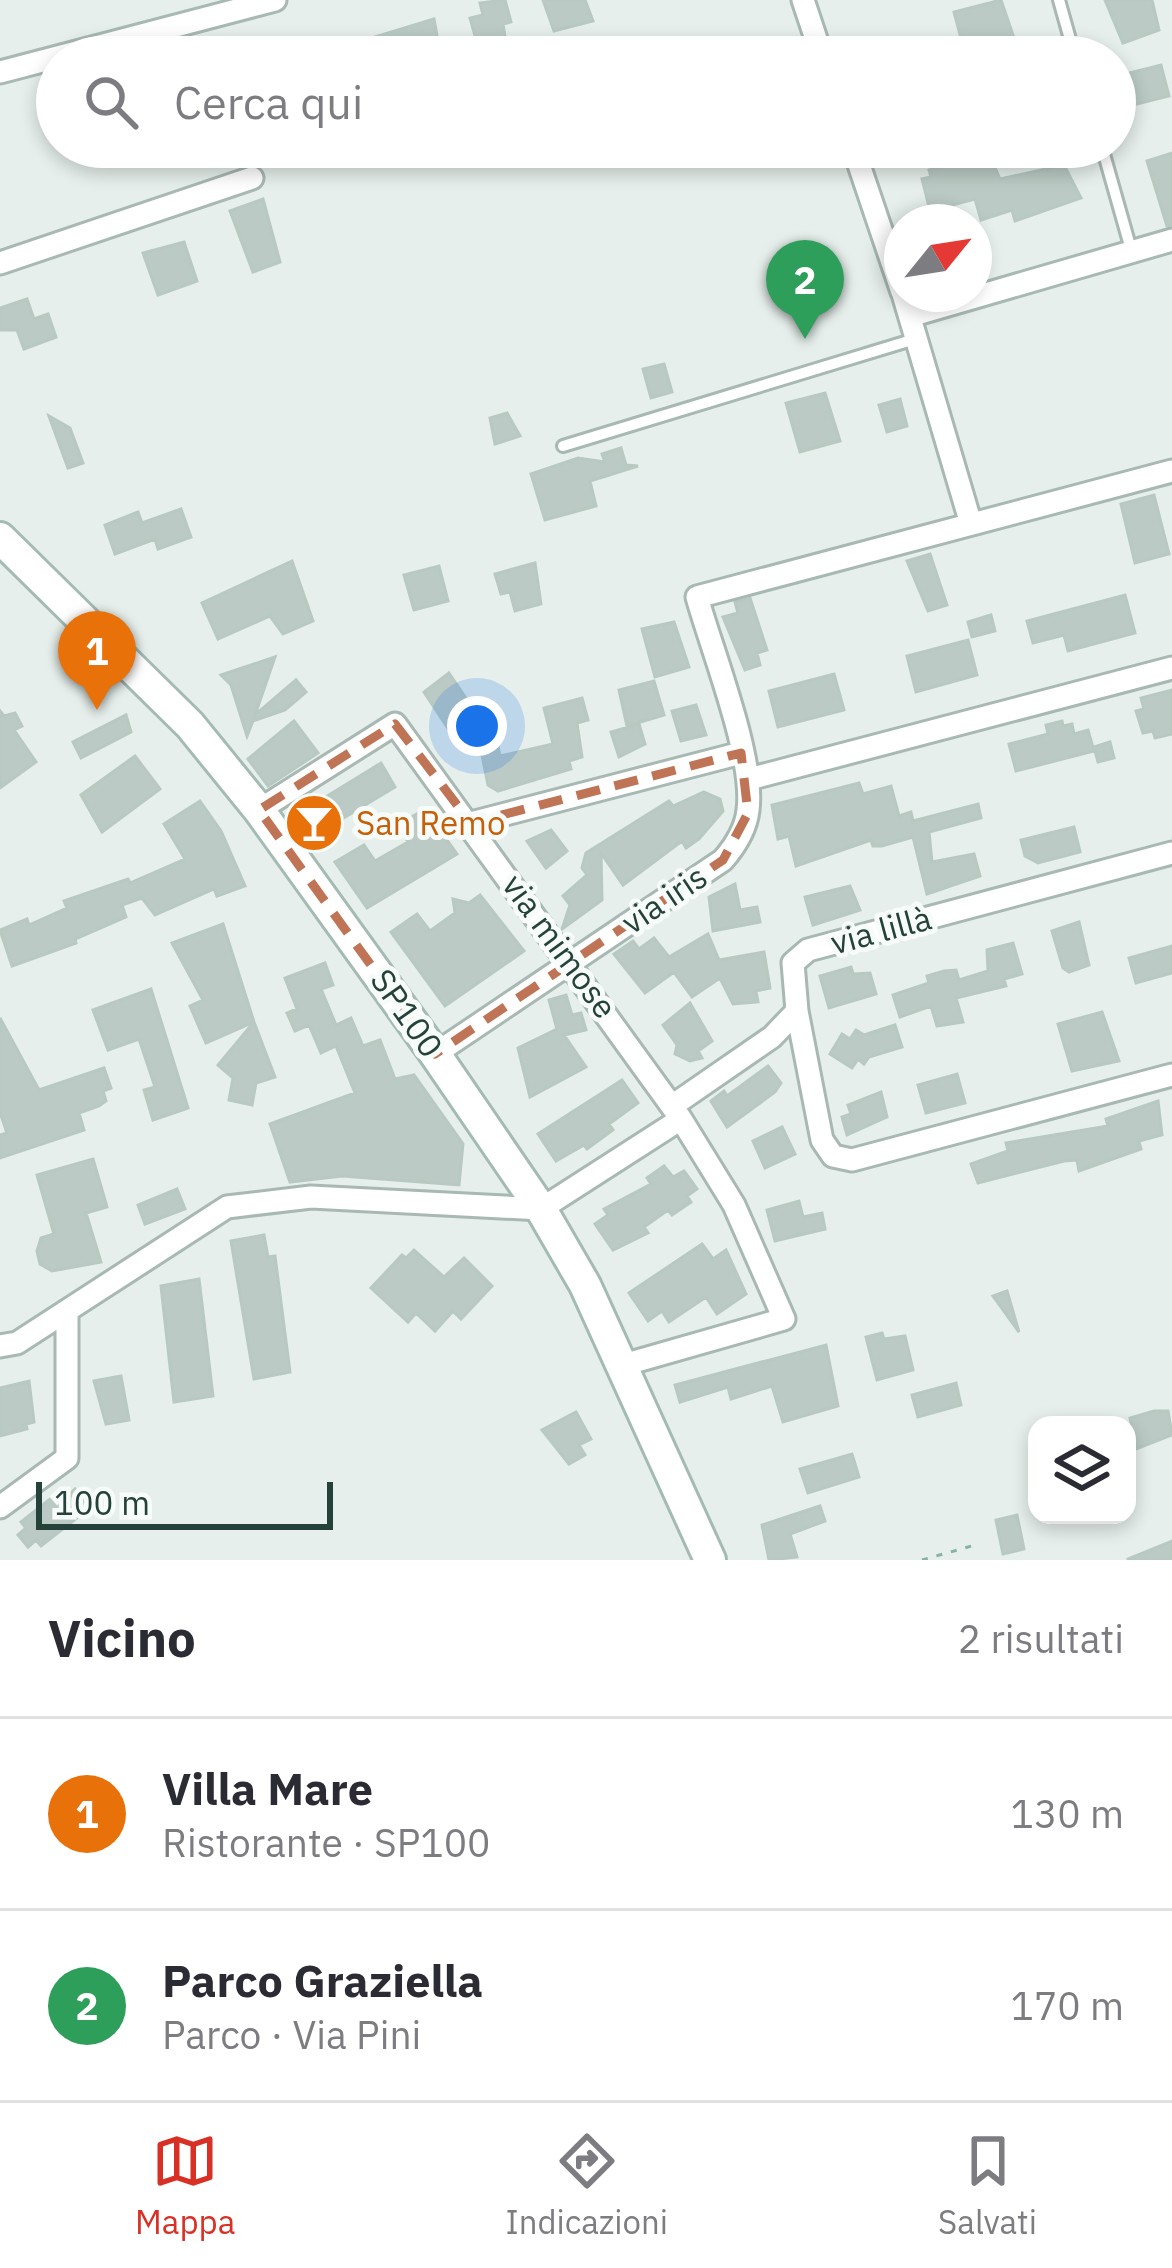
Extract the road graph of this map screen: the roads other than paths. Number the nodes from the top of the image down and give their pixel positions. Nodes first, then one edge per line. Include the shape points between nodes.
1 (275, 0) edge
2 (803, 0) edge
3 (1059, 0) edge
4 (138, 36) edge
5 (816, 36) edge
6 (1070, 36) edge
7 (36, 63) edge
8 (0, 72) edge
9 (860, 168) edge
10 (1108, 168) edge
11 (252, 178) dead end
12 (884, 239) edge
13 (1172, 240) edge
14 (1132, 253) junction
15 (0, 263) edge
16 (909, 312) edge
17 (914, 327) junction
18 (563, 446) dead end
19 (1172, 471) edge
20 (971, 524) junction
21 (0, 538) edge
22 (1172, 668) edge
23 (741, 753) junction
24 (748, 779) junction
25 (260, 810) junction
26 (472, 823) junction
27 (1172, 853) edge
28 (572, 961) junction
29 (797, 1011) junction
30 (435, 1054) junction
31 (1172, 1075) edge
32 (677, 1112) junction
33 (542, 1209) junction
34 (67, 1310) junction
35 (0, 1346) edge
36 (623, 1365) junction
37 (0, 1508) edge
38 (710, 1560) edge

1 - 4 street
2 - 5 street
3 - 6 lane
7 - 8 street
9 - 12 street
10 - 14 lane
11 - 15 street
13 - 14 street
14 - 17 street
16 - 17 street
17 - 18 lane
17 - 20 street
19 - 20 street
20 - 23 street, via iris via 698,597
21 - 25 main road, SP100 / SP100 via 158,692
22 - 24 street
23 - 24 street, via iris
23 - 26 street
24 - 28 street, via iris via 748,813 723,860
25 - 26 street, via mimose via 395,724
25 - 30 main road, SP100 / SP100
26 - 28 street, via mimose
27 - 29 street, via lillà via 808,950 793,963
28 - 30 street, via iris
28 - 32 street, via mimose
29 - 31 street via 823,1140 833,1156 852,1160
29 - 32 street
30 - 33 main road, SP100 / SP100
32 - 33 street
32 - 36 street, via mimose via 734,1205 784,1318
33 - 34 street via 310,1197 227,1207
33 - 36 main road, SP100 / SP100
34 - 35 street
34 - 37 street via 67,1458
36 - 38 main road, SP100 / SP100

